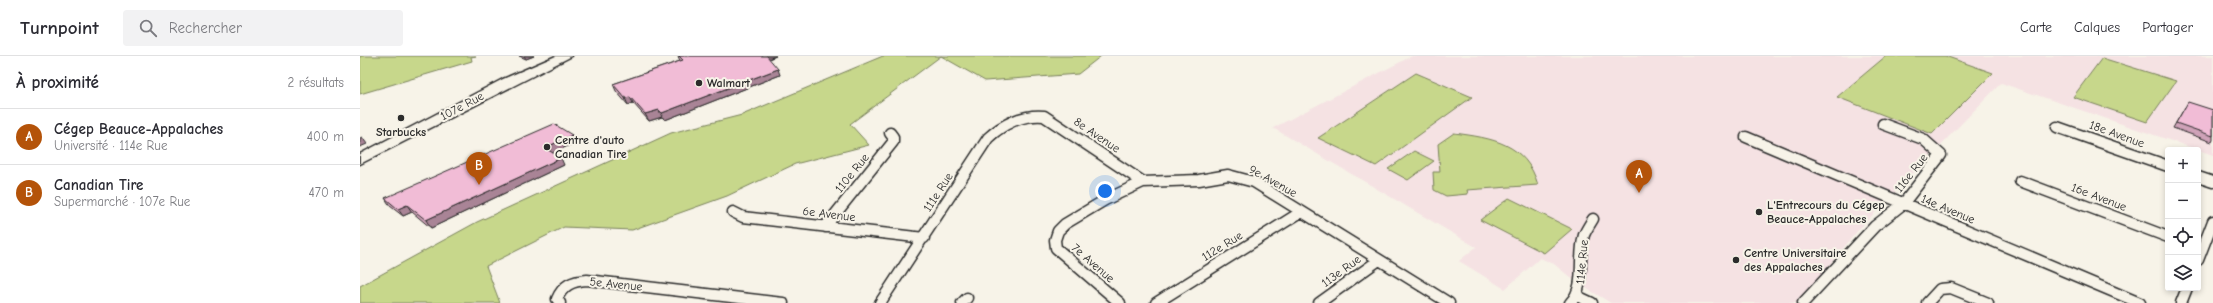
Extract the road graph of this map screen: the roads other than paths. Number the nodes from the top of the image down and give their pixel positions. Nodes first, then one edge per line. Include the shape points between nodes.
1 (566, 56) edge
2 (1034, 115) joint
3 (1883, 124) dead end
4 (2057, 127) dead end
5 (890, 133) dead end
6 (1746, 137) dead end
7 (360, 160) edge
8 (2165, 165) edge
9 (2201, 178) edge
10 (2020, 181) dead end
11 (1143, 182) junction
12 (2213, 182) edge
13 (1903, 204) junction
14 (733, 212) dead end
15 (1301, 212) junction
16 (1593, 219) dead end
17 (2213, 222) edge
18 (825, 227) junction
19 (2165, 236) edge
20 (924, 238) junction
21 (1055, 240) joint
22 (2201, 249) edge
23 (1379, 260) junction
24 (2186, 291) edge
25 (1574, 300) edge
26 (560, 303) edge
27 (783, 303) edge
28 (880, 303) edge
29 (1120, 303) edge
30 (1156, 303) edge
31 (1319, 303) edge
32 (1449, 303) edge
33 (1592, 303) edge
34 (1804, 303) edge
35 (1927, 303) edge
36 (1988, 303) edge
37 (2140, 303) edge
38 (2181, 303) edge

1 - 7 main road, 107e Rue via 508,82
2 - 11 street, 8e Avenue via 1049,119
2 - 20 street, 111e Rue via 1001,128 988,138
3 - 13 street, 116e Rue via 1927,142 1941,155
4 - 8 street, 18e Avenue
5 - 18 street, 110e Rue via 893,142
6 - 13 street, 14e Avenue
9 - 12 street
10 - 19 street, 16e Avenue
11 - 15 street, 9e Avenue via 1192,180 1228,175 1244,178
11 - 21 street, 9e Avenue via 1105,200 1065,224 1058,231
13 - 34 street, 116e Rue via 1875,226
13 - 37 street, 14e Avenue
14 - 18 street, 6e Avenue via 743,217
15 - 23 street, 9e Avenue
15 - 30 street, 112e Rue
16 - 25 street, 114e Rue via 1584,235 1580,287
17 - 22 street
18 - 20 street, 6e Avenue
20 - 28 street, 111e Rue
21 - 29 street, 7e Avenue via 1056,248
23 - 31 street, 113e Rue
23 - 32 street, 9e Avenue
24 - 38 street
25 - 33 street
26 - 27 street, 5e Avenue via 558,299 562,288 576,281 587,280
35 - 36 street via 1940,289 1951,288

